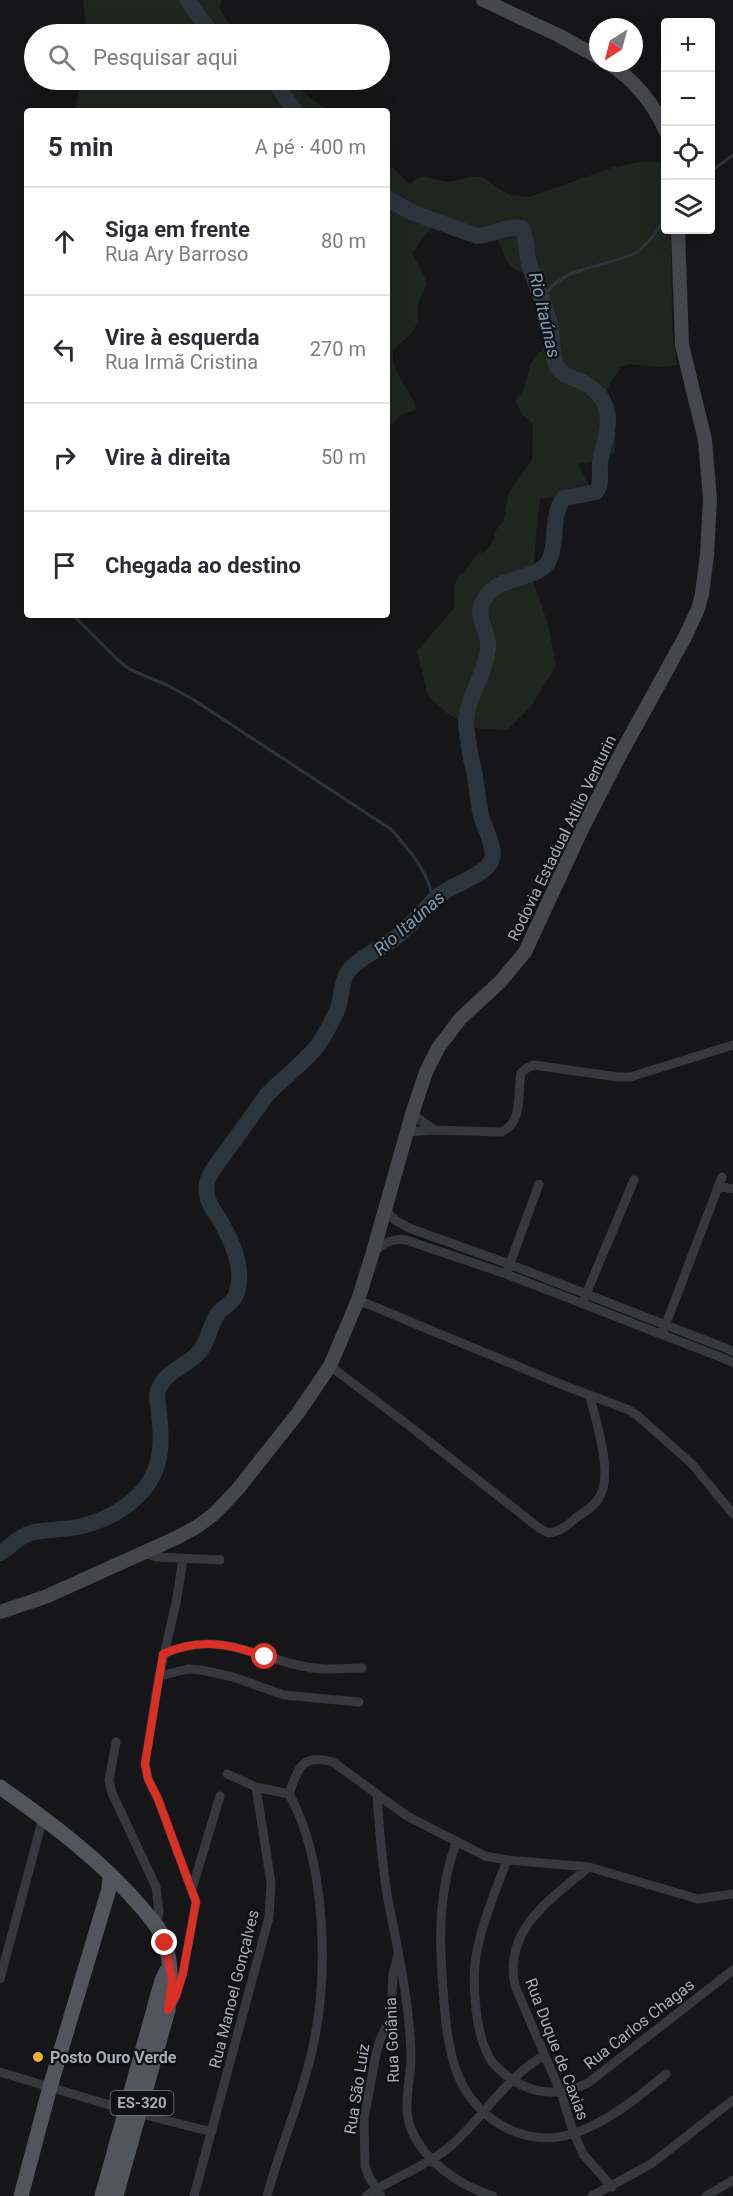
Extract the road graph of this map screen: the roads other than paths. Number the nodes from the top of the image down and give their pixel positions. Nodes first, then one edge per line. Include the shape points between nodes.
1 (483, 0) edge
2 (589, 52) edge
3 (621, 72) edge
4 (663, 126) edge
5 (678, 234) edge
6 (733, 1045) edge
7 (412, 1114) junction
8 (434, 1130) junction
9 (407, 1132) junction
10 (634, 1180) dead end
11 (539, 1184) dead end
12 (733, 1189) edge
13 (385, 1209) junction
14 (374, 1252) junction
15 (509, 1264) junction
16 (506, 1274) junction
17 (586, 1294) junction
18 (357, 1300) junction
19 (583, 1305) junction
20 (663, 1330) junction
21 (733, 1352) edge
22 (733, 1362) edge
23 (330, 1366) junction
24 (590, 1396) junction
25 (733, 1514) edge
26 (142, 1553) junction
27 (183, 1559) junction
28 (220, 1560) dead end
29 (0, 1612) edge
30 (163, 1654) junction
31 (362, 1668) dead end
32 (159, 1676) junction
33 (358, 1702) dead end
34 (116, 1742) dead end
35 (228, 1774) dead end
36 (0, 1787) edge
37 (256, 1787) junction
38 (290, 1794) junction
39 (377, 1794) junction
40 (220, 1796) dead end
41 (43, 1818) junction
42 (458, 1841) junction
43 (87, 1854) junction
44 (507, 1860) junction
45 (589, 1867) junction
46 (111, 1876) junction
47 (192, 1889) junction
48 (733, 1894) edge
49 (102, 1907) junction
50 (156, 1925) junction
51 (399, 1950) junction
52 (733, 1970) edge
53 (0, 1977) edge
54 (162, 2009) junction
55 (545, 2055) junction
56 (0, 2072) edge
57 (666, 2074) dead end
58 (513, 2080) junction
59 (50, 2087) junction
60 (561, 2093) junction
61 (733, 2100) edge
62 (132, 2112) junction
63 (484, 2112) junction
64 (212, 2132) junction
65 (574, 2134) junction
66 (431, 2159) junction
67 (733, 2180) edge
68 (612, 2187) junction
69 (378, 2193) edge
70 (21, 2196) edge
71 (102, 2196) edge
72 (116, 2196) edge
73 (194, 2196) edge
74 (267, 2196) edge
75 (366, 2196) edge
76 (494, 2196) edge
77 (592, 2196) edge
78 (706, 2196) edge

1 - 2 main road
3 - 4 main road via 650,101
5 - 7 main road, Rodovia Estadual Atílio Venturin via 682,345 705,440 710,489 707,555 698,609 582,829 525,952 438,1047
6 - 8 street via 630,1077 534,1065 521,1073 517,1117 508,1129
7 - 8 street
7 - 9 main road, Rodovia Estadual Atílio Venturin
8 - 9 street
9 - 13 main road, Rodovia Estadual Atílio Venturin
10 - 17 street
11 - 15 street
12 - 20 street via 720,1182
13 - 14 main road, Rodovia Estadual Atílio Venturin
13 - 15 street via 410,1228
14 - 16 street via 385,1242 406,1240
14 - 18 main road, Rodovia Estadual Atílio Venturin
15 - 16 street
15 - 17 street
16 - 19 street
17 - 19 street
17 - 20 street
18 - 23 main road, Rodovia Estadual Atílio Venturin
18 - 24 street
19 - 20 street
20 - 21 street
20 - 22 street
23 - 24 street via 549,1533 560,1530 592,1506 603,1489 604,1461
23 - 26 main road, Rodovia Estadual Atílio Venturin via 273,1446 214,1514 176,1538
24 - 25 street via 638,1416 692,1464
26 - 27 street
26 - 29 main road, Rodovia Estadual Atílio Venturin via 45,1597
27 - 28 street
27 - 30 street
30 - 31 street via 177,1647 207,1642 245,1648 314,1669
30 - 32 street
32 - 33 street via 201,1670 284,1695
32 - 47 street via 145,1764
34 - 50 street via 109,1780 156,1887
35 - 37 street
36 - 41 main road, ES-320
37 - 38 street
37 - 64 street, Rua Manoel Gonçalves via 271,1883 269,1917
38 - 39 street via 302,1765 315,1759 333,1762
38 - 74 street via 315,1872 321,1939 320,1994 307,2072
39 - 42 street via 414,1820
39 - 51 street, Rua Goiânia via 387,1894
40 - 47 street
41 - 43 main road, ES-320
41 - 53 street
42 - 44 street via 485,1856
42 - 63 street via 446,1876 441,1909 444,2001 457,2072 466,2092
43 - 46 main road, ES-320
43 - 49 main road via 102,1879
44 - 45 street
44 - 58 street via 485,1922 474,1970 482,2040 494,2063
45 - 48 street via 690,1898
45 - 55 street, Rua Duque de Caxias via 536,1913 514,1953 515,1986
46 - 49 main road
46 - 50 main road, ES-320
47 - 54 street via 196,1908 177,1992
49 - 59 main road
50 - 54 main road, ES-320 via 165,1943 172,1980
51 - 66 street, Rua Goiânia via 411,2054 407,2115 412,2132
51 - 69 street, Rua São Luiz via 393,1974 391,2016 376,2054 364,2119 365,2166
52 - 60 street, Rua Carlos Chagas via 607,2070 579,2088
54 - 62 main road, ES-320
55 - 58 street via 525,2066
55 - 60 street, Rua Duque de Caxias
56 - 59 street
57 - 65 street via 609,2118
58 - 60 street via 532,2089
58 - 63 street
59 - 62 street
59 - 70 main road
60 - 65 street, Rua Duque de Caxias
61 - 68 street via 673,2148
62 - 64 street
62 - 71 main road
62 - 72 main road, ES-320
63 - 65 street via 502,2127 528,2137
63 - 66 street
64 - 73 street, Rua Manoel Gonçalves
65 - 68 street, Rua Duque de Caxias via 587,2160
66 - 69 street
66 - 76 street, Rua Goiânia via 463,2183
67 - 78 street
68 - 77 street
69 - 75 street

